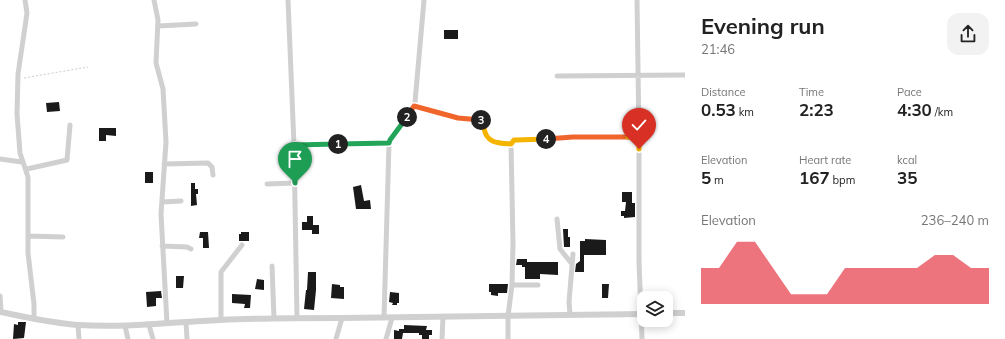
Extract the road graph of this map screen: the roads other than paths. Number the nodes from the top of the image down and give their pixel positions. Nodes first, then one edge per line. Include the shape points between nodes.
1 (25, 0) edge
2 (154, 0) edge
3 (288, 0) edge
4 (424, 0) edge
5 (637, 0) edge
6 (196, 24) dead end
7 (158, 26) junction
8 (685, 75) edge
9 (557, 76) dead end
10 (639, 76) junction
11 (70, 125) dead end
12 (573, 137) road end
13 (639, 137) junction
14 (389, 143) junction
15 (511, 144) road end
16 (294, 145) junction
17 (0, 159) edge
18 (22, 162) junction
19 (164, 164) junction
20 (27, 170) junction
21 (213, 175) dead end
22 (295, 183) junction
23 (267, 184) dead end
24 (181, 201) dead end
25 (162, 202) junction
26 (557, 219) dead end
27 (28, 236) junction
28 (63, 237) dead end
29 (242, 245) dead end
30 (162, 246) junction
31 (191, 249) dead end
32 (573, 254) dead end
33 (572, 264) junction
34 (272, 266) dead end
35 (512, 285) junction
36 (538, 285) dead end
37 (642, 291) edge
38 (0, 296) edge
39 (0, 312) edge
40 (673, 313) edge
41 (685, 313) edge
42 (637, 314) edge
43 (570, 315) junction
44 (508, 316) junction
45 (442, 317) junction
46 (274, 318) junction
47 (297, 318) junction
48 (342, 318) junction
49 (384, 318) junction
50 (392, 318) junction
51 (34, 319) junction
52 (221, 320) junction
53 (186, 322) junction
54 (167, 323) junction
55 (78, 325) junction
56 (149, 325) junction
57 (125, 326) junction
58 (642, 327) edge
59 (79, 339) edge
60 (128, 339) edge
61 (153, 339) edge
62 (187, 339) edge
63 (336, 339) edge
64 (386, 339) edge
65 (442, 339) edge
66 (508, 339) edge
67 (642, 339) edge

1 - 18 street via 27,13 18,79 17,114
2 - 7 street via 158,12
3 - 16 street
4 - 14 street via 414,106
5 - 10 street
6 - 7 street
7 - 19 street via 156,63 163,89 166,142
8 - 10 street
9 - 10 street
10 - 13 street
11 - 20 street via 67,160
12 - 13 street
13 - 37 street
14 - 16 street
14 - 49 street
15 - 35 street
16 - 22 street
17 - 18 street
18 - 20 street
19 - 21 street via 208,163 212,167
19 - 25 street
20 - 27 street
22 - 23 street
22 - 47 street
24 - 25 street
25 - 30 street
26 - 33 street via 560,250
27 - 28 street
27 - 51 street
29 - 52 street via 221,272
30 - 31 street
30 - 54 street
32 - 33 street
33 - 43 street
34 - 46 street
35 - 36 street
35 - 44 street
38 - 39 street
39 - 51 street
40 - 41 street
42 - 43 street
43 - 44 street
44 - 45 street
44 - 66 street
45 - 50 street
45 - 65 street
46 - 47 street
46 - 52 street
47 - 48 street
48 - 49 street
48 - 63 street
49 - 50 street
50 - 64 street
51 - 55 street
52 - 53 street
53 - 54 street
53 - 62 street
54 - 56 street
55 - 57 street
55 - 59 street
56 - 57 street
56 - 61 street
57 - 60 street
58 - 67 street

